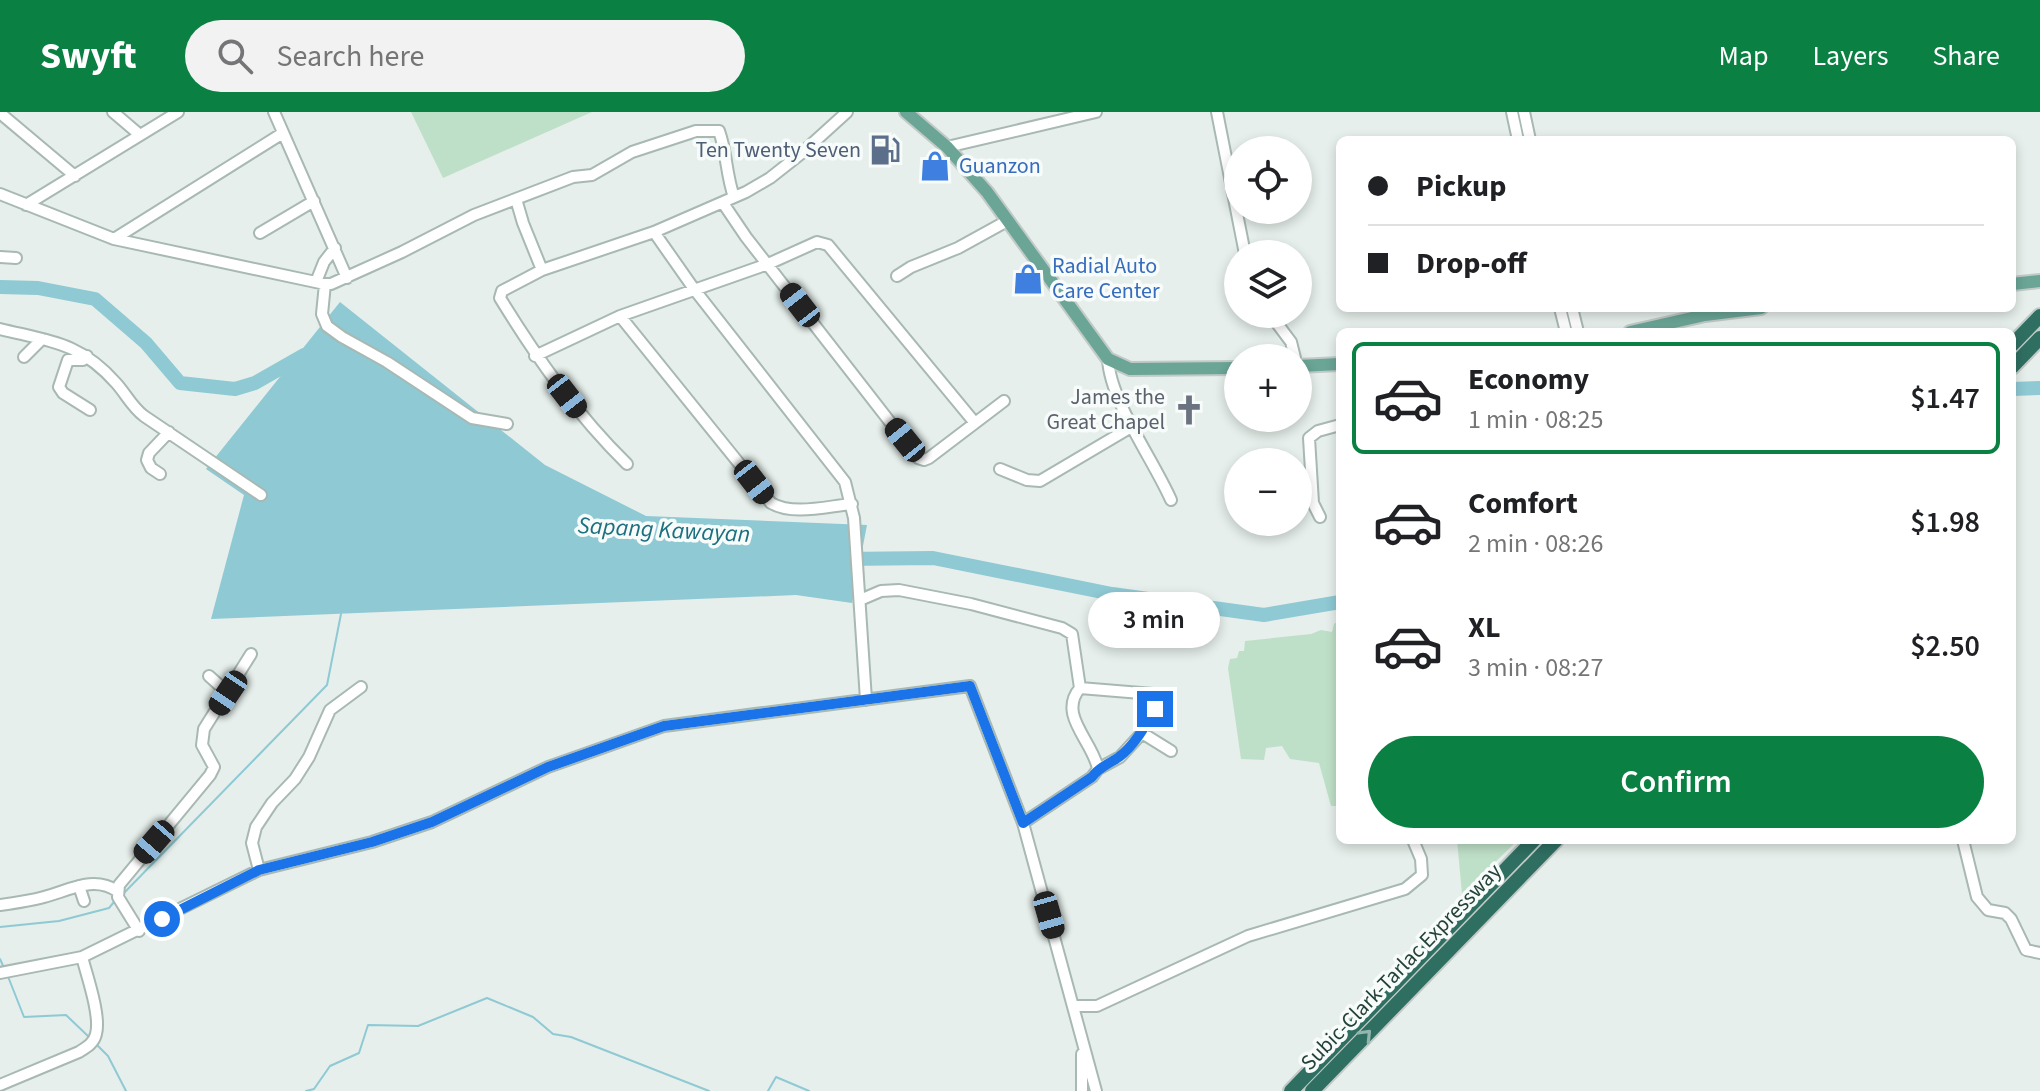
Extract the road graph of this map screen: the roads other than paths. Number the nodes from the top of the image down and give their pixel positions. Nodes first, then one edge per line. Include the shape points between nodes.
1 (113, 112) edge
2 (178, 112) edge
3 (274, 112) edge
4 (847, 112) edge
5 (906, 112) edge
6 (1096, 112) edge
7 (1217, 112) edge
8 (1512, 112) edge
9 (1524, 112) edge
10 (0, 113) edge
11 (283, 133) junction
12 (140, 135) junction
13 (1517, 136) edge
14 (1529, 136) edge
15 (947, 147) junction
16 (75, 176) junction
17 (0, 194) edge
18 (734, 197) junction
19 (516, 199) junction
20 (314, 201) junction
21 (723, 203) junction
22 (26, 205) junction
23 (1007, 221) junction
24 (654, 232) junction
25 (260, 233) dead end
26 (114, 239) junction
27 (1242, 240) edge
28 (335, 248) junction
29 (0, 257) edge
30 (16, 258) dead end
31 (768, 264) junction
32 (542, 270) junction
33 (897, 276) dead end
34 (347, 278) junction
35 (2040, 281) edge
36 (320, 283) junction
37 (2016, 284) edge
38 (694, 289) junction
39 (1729, 312) edge
40 (620, 316) junction
41 (2040, 316) edge
42 (1648, 328) edge
43 (0, 329) edge
44 (2034, 334) edge
45 (42, 339) junction
46 (2016, 343) edge
47 (87, 356) junction
48 (535, 356) junction
49 (24, 357) dead end
50 (1108, 359) junction
51 (2016, 361) edge
52 (1336, 364) edge
53 (1312, 365) edge
54 (1224, 368) edge
55 (1004, 401) dead end
56 (90, 410) dead end
57 (975, 423) junction
58 (507, 424) dead end
59 (1133, 426) junction
60 (1336, 426) edge
61 (169, 432) junction
62 (627, 464) dead end
63 (1000, 469) dead end
64 (160, 474) dead end
65 (261, 495) dead end
66 (1171, 500) dead end
67 (852, 504) junction
68 (1320, 517) dead end
69 (860, 595) junction
70 (251, 654) dead end
71 (209, 676) dead end
72 (361, 687) dead end
73 (1080, 688) junction
74 (228, 693) junction
75 (866, 700) junction
76 (1142, 733) junction
77 (1171, 751) dead end
78 (1098, 769) junction
79 (1023, 823) junction
80 (1415, 844) edge
81 (1530, 844) edge
82 (1552, 844) edge
83 (1964, 844) edge
84 (259, 870) junction
85 (79, 886) junction
86 (117, 891) junction
87 (84, 901) dead end
88 (0, 905) edge
89 (139, 931) junction
90 (2040, 953) edge
91 (82, 957) junction
92 (0, 973) edge
93 (1075, 1006) junction
94 (1082, 1044) junction
95 (0, 1085) edge
96 (1082, 1091) edge
97 (1096, 1091) edge
98 (1291, 1091) edge
99 (1312, 1091) edge

1 - 12 street
2 - 12 street
3 - 11 street
4 - 18 street via 770,178
5 - 15 main road
6 - 15 street
7 - 27 street
8 - 13 street
9 - 14 street
10 - 16 street
11 - 20 street
11 - 26 street
12 - 16 street
15 - 23 main road
16 - 22 street
17 - 22 street
18 - 19 street via 724,144 719,131 709,129 632,152 592,175
18 - 21 street
19 - 32 street
19 - 34 street
20 - 25 street
20 - 28 street
21 - 24 street
21 - 31 street
22 - 26 street
23 - 33 street
23 - 50 main road
24 - 32 street
24 - 38 street
26 - 36 street
28 - 34 street
28 - 36 street via 324,262
29 - 30 street
31 - 38 street
31 - 57 street via 817,242 828,245
31 - 57 street via 918,458 929,458
32 - 48 street via 502,291 500,298
34 - 36 street
35 - 37 main road
36 - 58 street via 327,326 472,418
38 - 40 street
38 - 67 street via 845,482
39 - 42 main road
40 - 48 street
40 - 67 street via 771,503 799,509
41 - 44 highway
43 - 45 street
44 - 46 highway
44 - 51 highway
45 - 47 street
45 - 49 street
47 - 56 street via 68,360 59,387
47 - 61 street via 135,408
48 - 62 street
50 - 54 main road via 1130,369
50 - 59 street via 1108,372
52 - 53 main road
55 - 57 street
59 - 63 street via 1040,481
59 - 66 street
60 - 68 street via 1309,438 1313,503
61 - 64 street via 147,460
61 - 65 street
67 - 69 street
69 - 73 street via 899,590 1062,628 1072,634
69 - 75 street
70 - 74 street
71 - 74 street
72 - 84 street via 330,710 309,757 256,827 252,843
73 - 76 street via 1153,694 1157,701
73 - 78 street via 1071,706 1073,717
74 - 86 street via 201,737 214,767 210,775
75 - 79 street via 970,686
75 - 84 street via 664,726 548,767 432,822
76 - 77 street
76 - 78 street via 1120,757
78 - 79 street
79 - 93 street
80 - 93 street via 1422,875 1405,889 1248,936 1097,1006
81 - 98 highway, Subic-Clark-Tarlac Expressway
99 -> 82 highway, Subic-Clark-Tarlac Expressway
83 - 90 street via 1977,897 1988,910 2011,919 2026,950
84 - 89 street
85 - 86 street
85 - 87 street
85 - 88 street
86 - 89 street
89 - 91 street
91 - 92 street
91 - 95 street via 97,1023 91,1045
93 - 94 street
94 - 96 street
94 - 97 street

